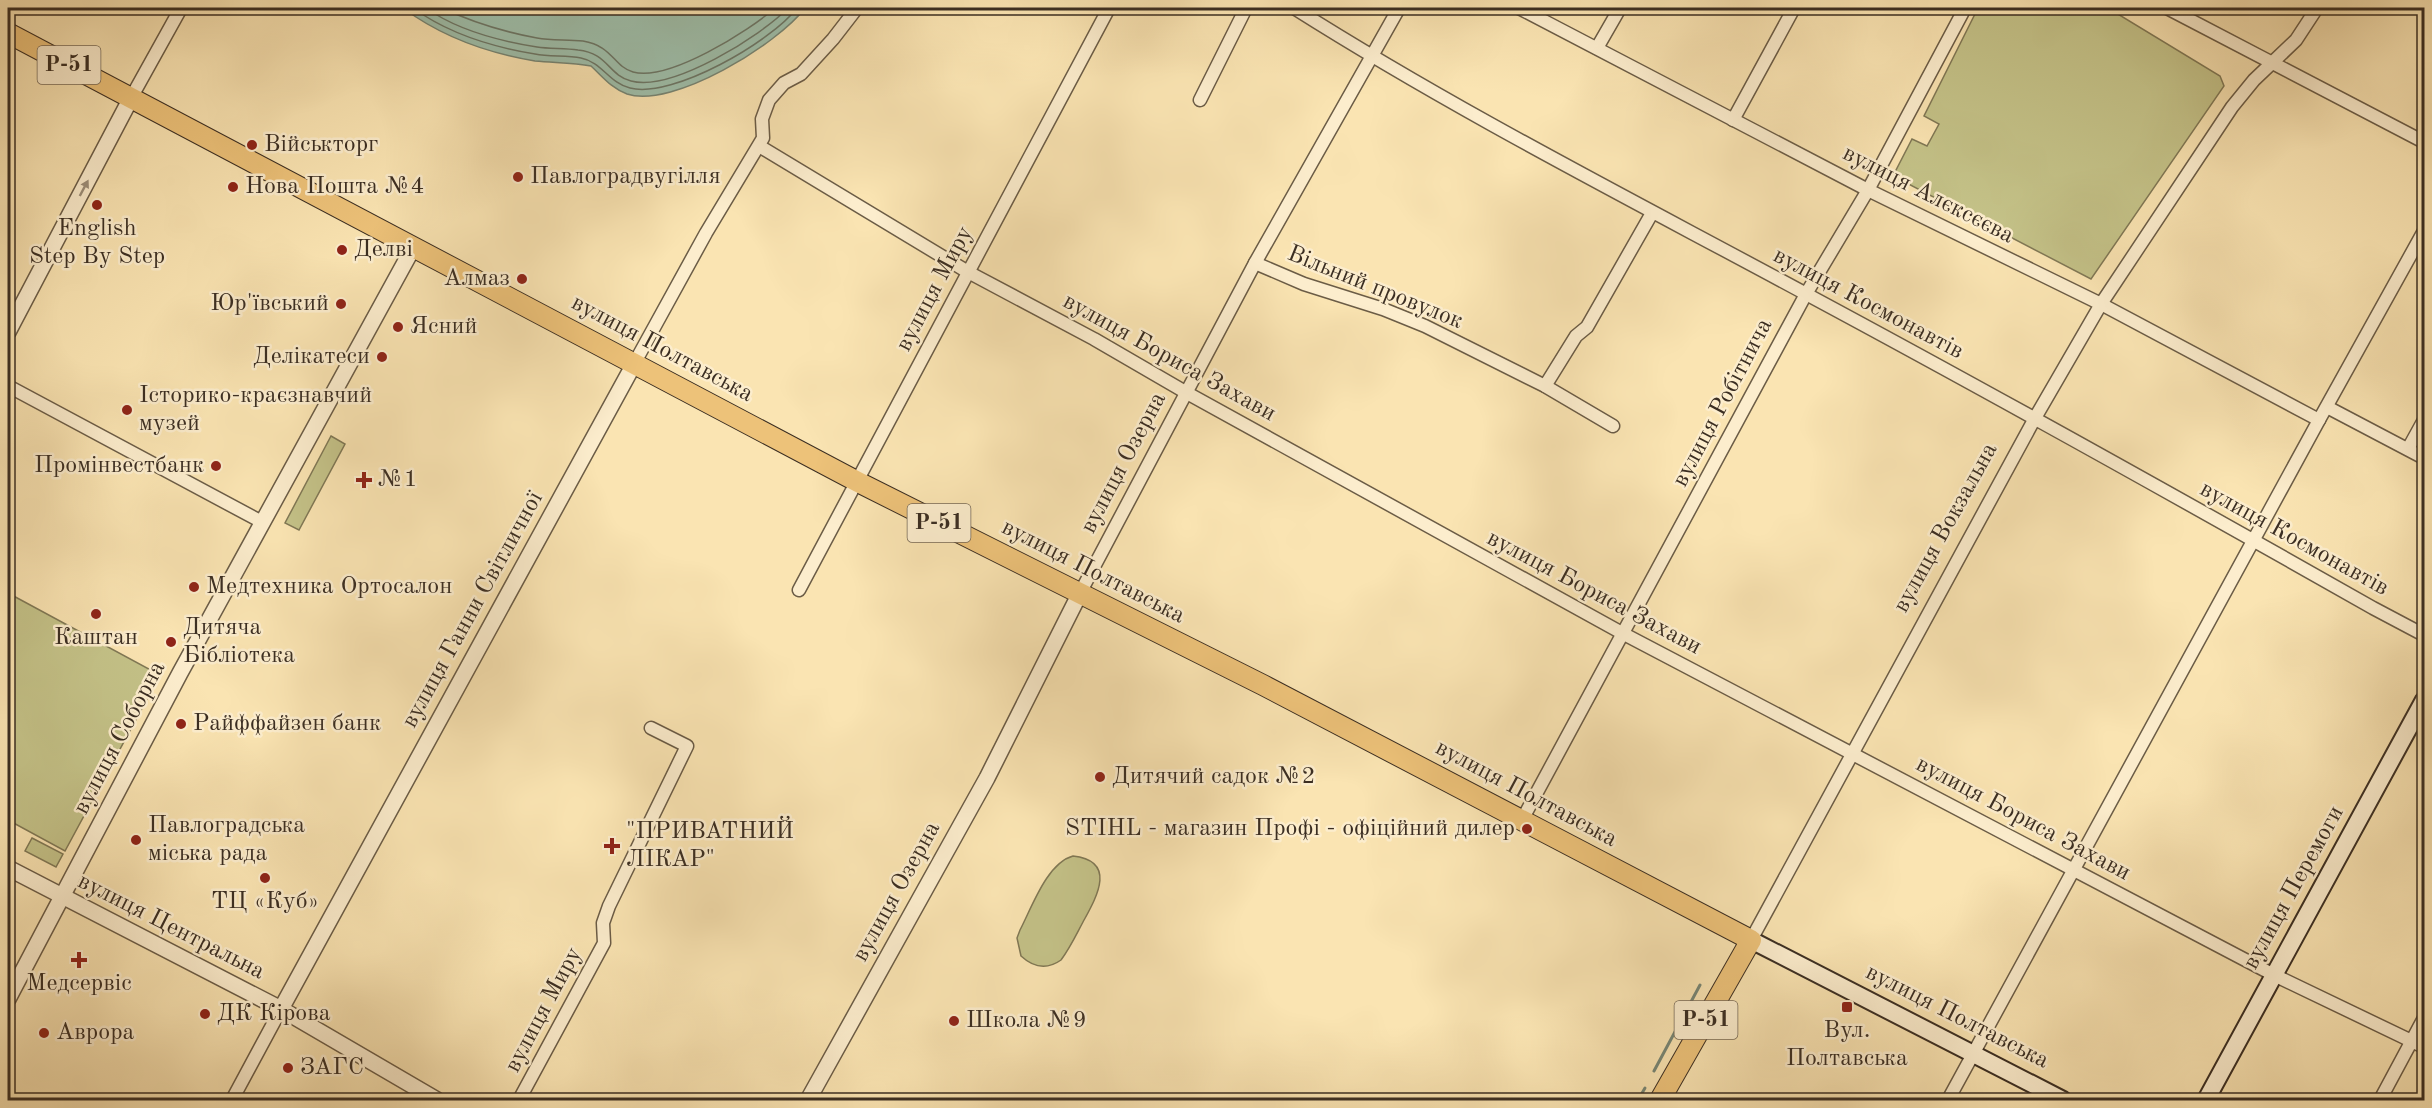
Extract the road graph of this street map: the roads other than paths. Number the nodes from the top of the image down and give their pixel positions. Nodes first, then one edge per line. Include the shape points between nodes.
1 (181, 8) edge
2 (857, 8) edge
3 (1109, 8) edge
4 (1246, 8) edge
5 (1294, 8) edge
6 (1399, 8) edge
7 (1519, 8) edge
8 (1620, 8) edge
9 (1794, 8) edge
10 (1965, 8) edge
11 (2167, 8) edge
12 (2317, 8) edge
13 (8, 33) edge
14 (1597, 48) junction
15 (1370, 56) junction
16 (2271, 63) junction
17 (131, 98) junction
18 (1200, 100) dead end
19 (1733, 120) junction
20 (2424, 142) edge
21 (759, 146) junction
22 (1868, 190) junction
23 (1652, 213) junction
24 (2424, 231) edge
25 (414, 246) junction
26 (1255, 263) junction
27 (968, 272) junction
28 (1806, 294) junction
29 (2101, 304) junction
30 (8, 332) edge
31 (634, 364) junction
32 (8, 386) edge
33 (1545, 386) junction
34 (1187, 393) junction
35 (2327, 407) junction
36 (2035, 418) junction
37 (2319, 420) junction
38 (2424, 420) edge
39 (1612, 426) dead end
40 (2408, 449) junction
41 (2424, 458) edge
42 (858, 482) junction
43 (262, 522) junction
44 (2254, 541) junction
45 (800, 590) dead end
46 (1079, 595) junction
47 (1622, 633) junction
48 (2424, 635) edge
49 (2424, 699) edge
50 (651, 728) dead end
51 (1852, 753) junction
52 (1522, 820) junction
53 (8, 868) edge
54 (2074, 870) junction
55 (62, 897) junction
56 (1751, 940) junction
57 (2274, 975) junction
58 (8, 999) edge
59 (281, 1009) junction
60 (2424, 1018) edge
61 (2412, 1041) junction
62 (2424, 1047) edge
63 (1973, 1054) junction
64 (232, 1101) edge
65 (437, 1101) edge
66 (519, 1101) edge
67 (808, 1101) edge
68 (1660, 1101) edge
69 (1948, 1101) edge
70 (2063, 1101) edge
71 (2206, 1101) edge
72 (2380, 1101) edge

1 - 17 street
2 - 21 street via 801,74 784,83 769,100
3 - 27 street, вулиця Миру
4 - 18 street
5 - 15 street, вулиця Космонавтів
6 - 15 street, вулиця Озерна
7 - 14 street, вулиця Алєксєєва
8 - 14 street
9 - 19 street
10 - 22 street, вулиця Робітнича
11 - 16 street
12 - 16 street, вулиця Вокзальна via 2296,40
13 - 17 main road, вулиця Полтавська / Р-51
14 - 19 street, вулиця Алєксєєва
15 - 23 street, вулиця Космонавтів
15 - 26 street, вулиця Озерна
16 - 20 street
16 - 29 street, вулиця Вокзальна via 2232,107
17 - 25 main road, вулиця Полтавська / Р-51
30 -> 17 street
19 - 22 street, вулиця Алєксєєва
21 - 27 street, вулиця Бориса Захави
21 - 31 street, вулиця Ганни Світличної
22 - 28 street, вулиця Робітнича
22 - 29 street, вулиця Алєксєєва
23 - 28 street, вулиця Космонавтів
23 - 33 street via 1587,327 1576,336
24 - 35 street
25 - 31 main road, вулиця Полтавська / Р-51
25 - 43 street, вулиця Соборна
26 - 33 street, Вільний провулок via 1304,284 1383,309
26 - 34 street, вулиця Озерна
27 - 34 street, вулиця Бориса Захави
27 - 42 street, вулиця Миру
28 - 36 street, вулиця Космонавтів
28 - 47 street, вулиця Робітнича
29 - 36 street, вулиця Вокзальна
29 - 37 street, вулиця Алєксєєва
31 - 42 main road, вулиця Полтавська / Р-51
31 - 59 street, вулиця Ганни Світличної
32 - 43 street
33 - 39 street, Вільний провулок
34 - 46 street, вулиця Озерна
34 - 47 street, вулиця Бориса Захави
35 - 37 street
35 - 40 street
36 - 44 street, вулиця Космонавтів
36 - 51 street, вулиця Вокзальна
37 - 44 street
38 - 40 street
40 - 41 street
42 - 45 street, вулиця Миру
42 - 46 main road, вулиця Полтавська / Р-51
43 - 55 street, вулиця Соборна
44 - 48 street, вулиця Космонавтів
44 - 54 street
46 - 52 main road, вулиця Полтавська / Р-51 via 1263,685
46 - 67 street, вулиця Озерна via 987,778
47 - 51 street, вулиця Бориса Захави
47 - 52 street, вулиця Робітнича
49 - 57 main road, вулиця Перемоги
50 - 66 street, вулиця Миру via 687,746 609,906 603,923 604,943
51 - 54 street, вулиця Бориса Захави
51 - 56 street, вулиця Вокзальна
52 - 56 main road, вулиця Полтавська / Р-51
53 - 55 street, вулиця Центральна
54 - 57 street, вулиця Бориса Захави
54 - 63 street
55 - 58 street, вулиця Соборна
55 - 59 street, вулиця Центральна
56 - 63 main road, вулиця Полтавська
56 - 68 main road, вулиця Вокзальна / Р-51
57 - 61 street, вулиця Бориса Захави
57 - 71 main road, вулиця Перемоги
59 - 64 street, вулиця Ганни Світличної
59 - 65 street, вулиця Центральна
60 - 61 street
61 - 62 street, вулиця Бориса Захави
61 - 72 street
63 - 69 street
63 - 70 main road, вулиця Полтавська

